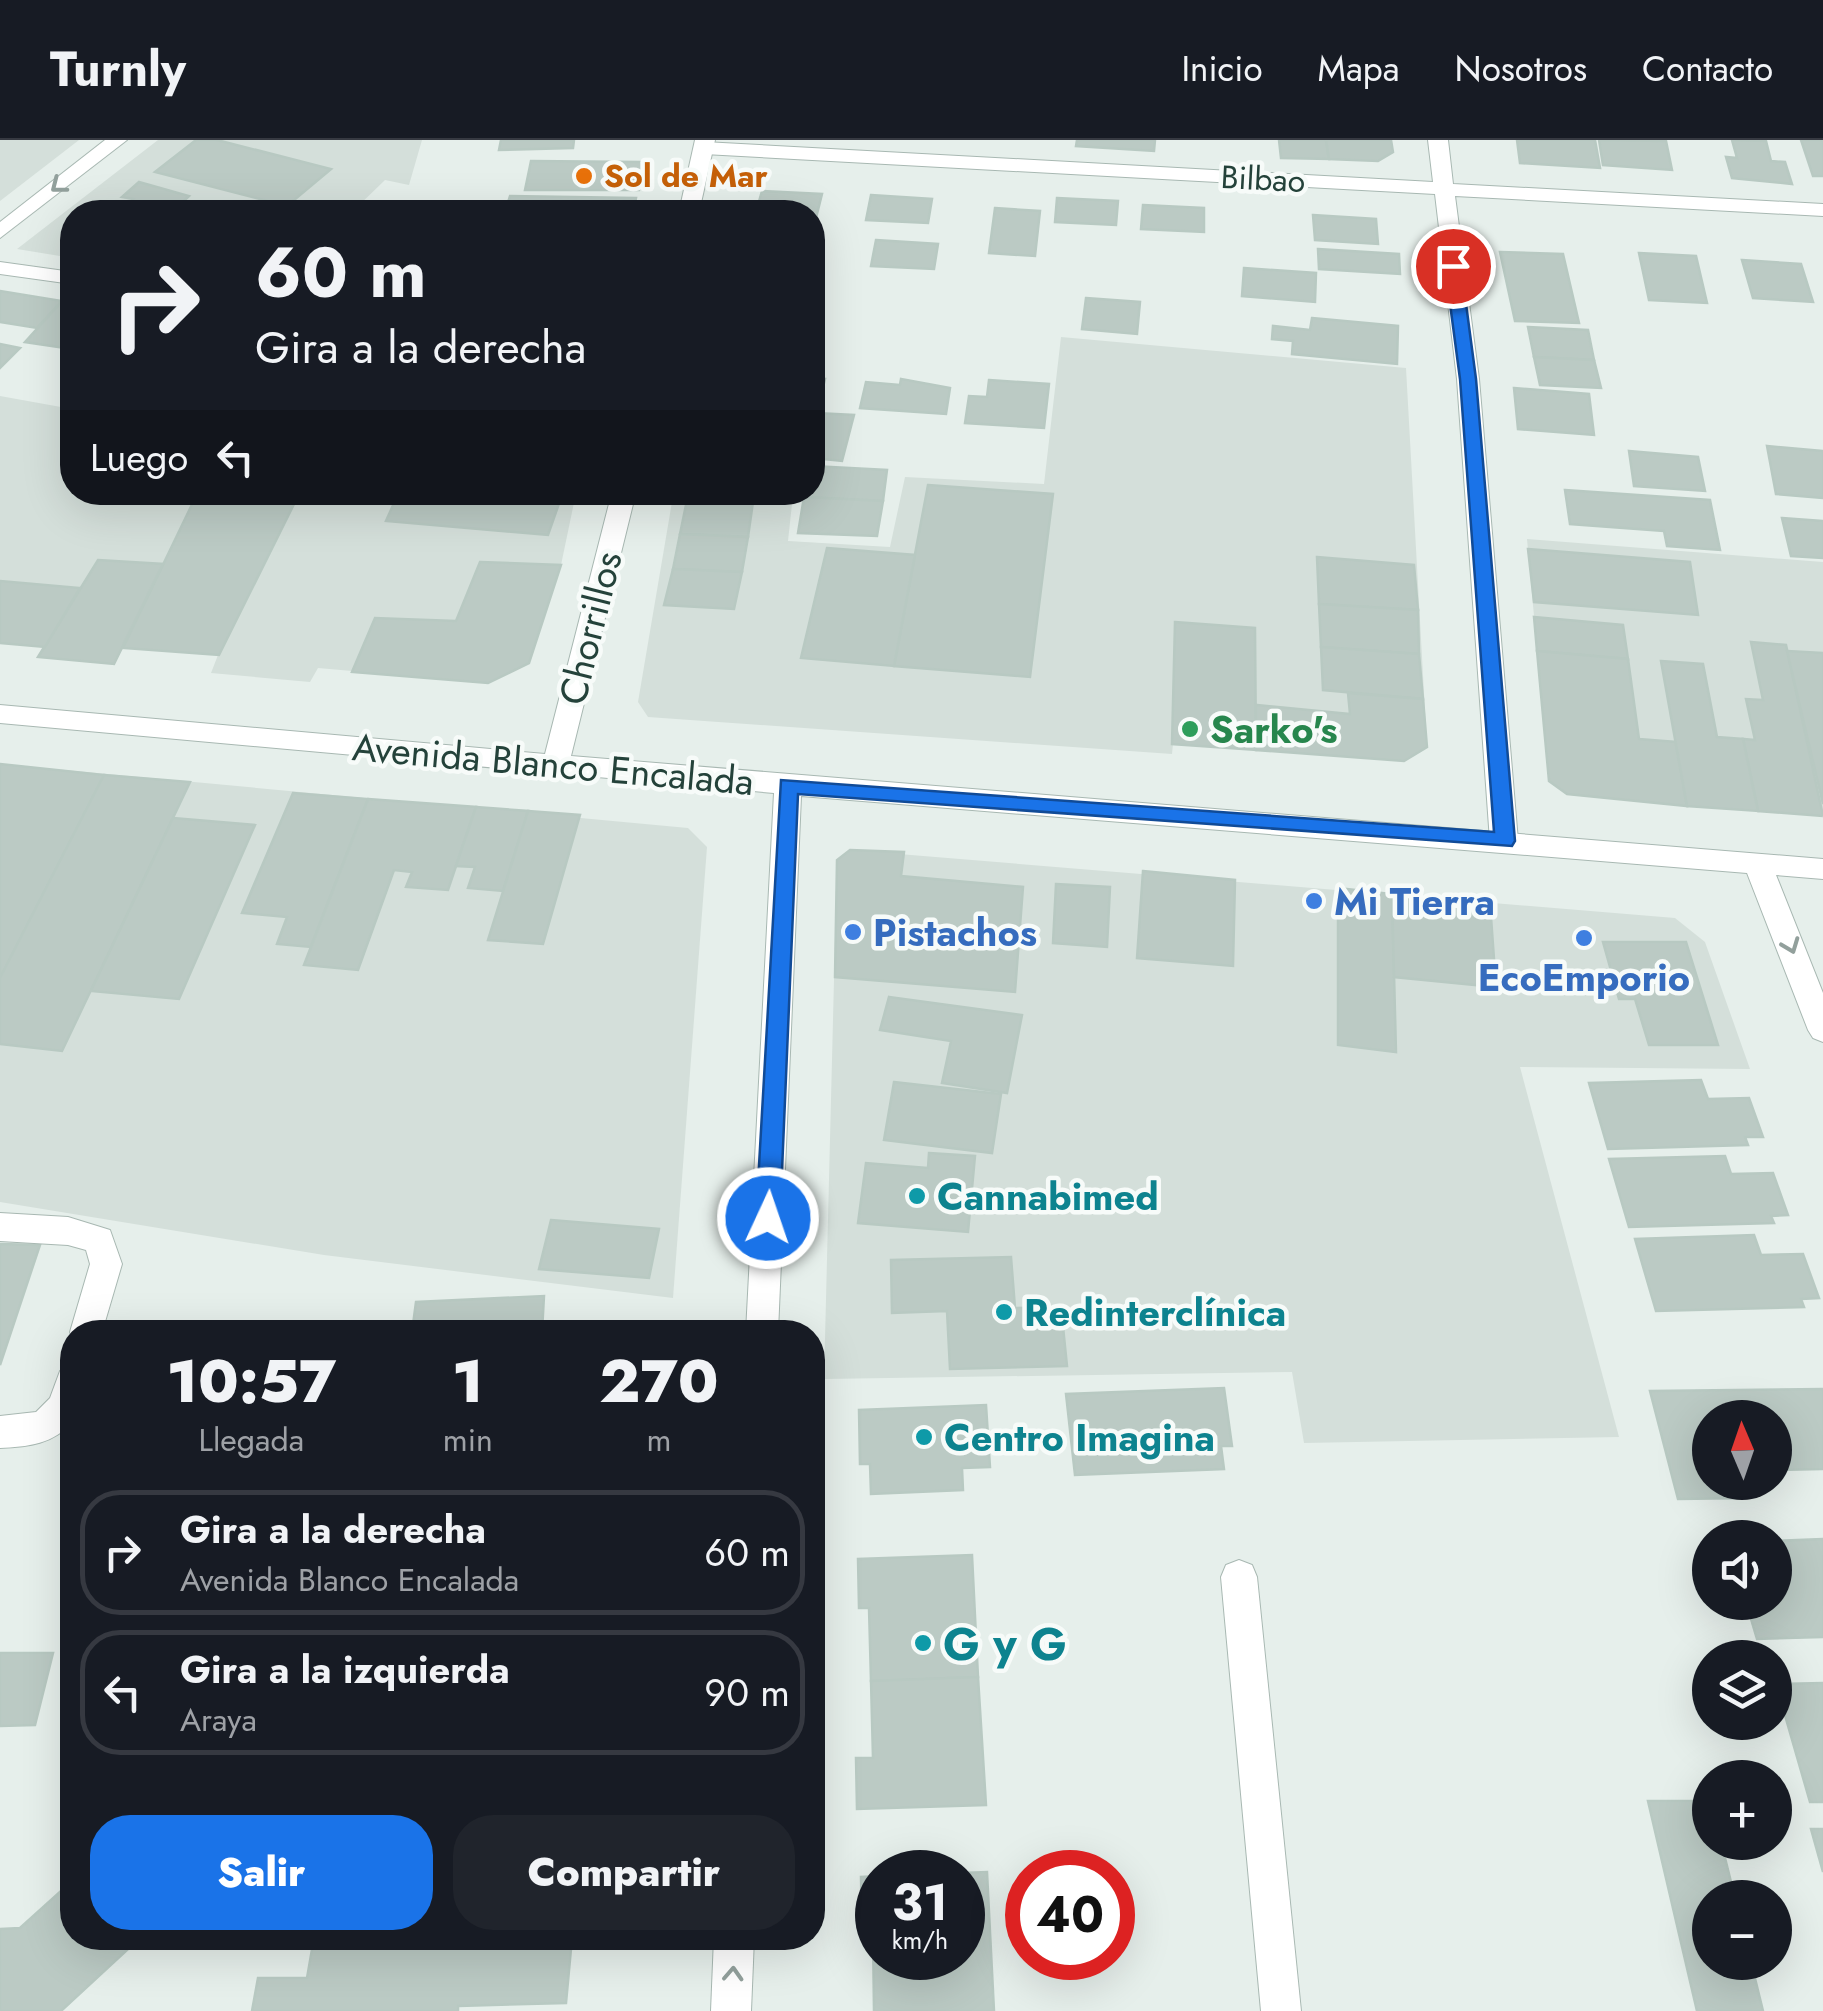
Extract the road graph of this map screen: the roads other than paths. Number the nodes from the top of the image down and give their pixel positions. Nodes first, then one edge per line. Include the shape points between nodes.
1 (117, 140) edge
2 (1438, 140) edge
3 (704, 144) edge
4 (1442, 190) junction
5 (692, 200) edge
6 (1823, 210) edge
7 (0, 232) edge
8 (0, 268) edge
9 (60, 276) edge
10 (621, 505) edge
11 (0, 714) edge
12 (556, 764) junction
13 (788, 786) junction
14 (1504, 841) junction
15 (1757, 863) junction
16 (1823, 869) edge
17 (1823, 1030) edge
18 (0, 1227) edge
19 (90, 1320) edge
20 (763, 1320) edge
21 (60, 1411) edge
22 (0, 1432) edge
23 (1239, 1577) dead end
24 (734, 1950) edge
25 (731, 2011) edge
26 (1282, 2011) edge

1 -> 7 street
2 - 4 street
3 - 4 street, Bilbao
3 - 5 street
4 - 6 street, Bilbao
4 - 14 street via 1468,379
8 - 9 street
10 - 12 street, Chorrillos
11 - 12 street, Avenida Blanco Encalada
12 - 13 street, Avenida Blanco Encalada
13 - 14 street, Avenida Blanco Encalada
13 - 20 street
14 - 15 street, Avenida Blanco Encalada
15 - 16 street, Avenida Blanco Encalada
15 -> 17 street
18 - 19 street via 98,1240 106,1264
21 - 22 street via 38,1430
23 - 26 street
25 -> 24 street

